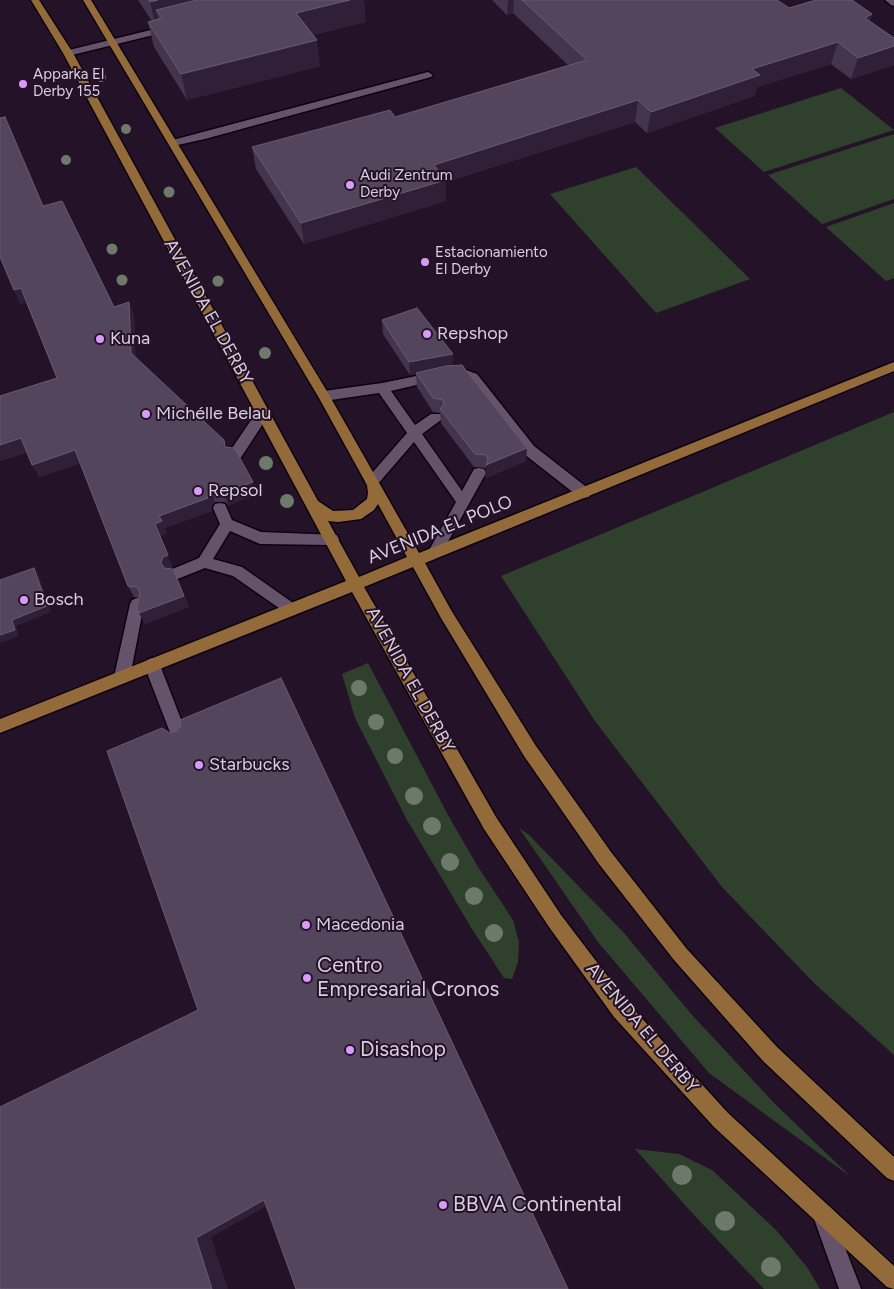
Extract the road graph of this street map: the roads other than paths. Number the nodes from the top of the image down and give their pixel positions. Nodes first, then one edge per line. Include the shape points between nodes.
1 (35, 0) edge
2 (86, 0) edge
3 (889, 0) edge
4 (894, 4) edge
5 (181, 26) edge
6 (113, 42) junction
7 (68, 53) junction
8 (428, 75) dead end
9 (173, 143) junction
10 (894, 366) edge
11 (382, 388) junction
12 (324, 396) junction
13 (263, 413) junction
14 (436, 417) edge
15 (414, 433) junction
16 (235, 455) edge
17 (479, 473) edge
18 (372, 481) junction
19 (584, 493) junction
20 (463, 502) junction
21 (312, 503) junction
22 (220, 508) edge
23 (227, 524) junction
24 (332, 539) junction
25 (435, 552) junction
26 (415, 560) junction
27 (204, 562) junction
28 (175, 574) edge
29 (357, 584) junction
30 (137, 604) edge
31 (290, 609) junction
32 (152, 666) junction
33 (122, 677) junction
34 (0, 726) edge
35 (184, 748) edge
36 (894, 1172) edge
37 (823, 1216) junction
38 (894, 1280) edge
39 (850, 1289) edge

1 - 7 main road, AVENIDA EL DERBY
2 - 6 main road
3 - 4 street
5 - 6 street
6 - 7 street
6 - 9 main road
7 - 13 main road, AVENIDA EL DERBY
8 - 9 street
9 - 12 main road
10 - 19 main road, AVENIDA EL POLO
11 - 12 street
11 - 15 street
11 - 19 street via 446,374 463,373 473,377 484,399 524,452
12 - 18 main road
13 - 16 street
13 - 21 main road, AVENIDA EL DERBY
14 - 15 street
15 - 18 street
15 - 20 street
17 - 20 street
18 - 21 main road via 373,500 356,515 330,516 316,509
18 - 26 main road
19 - 25 main road, AVENIDA EL POLO
20 - 25 street
21 - 24 main road, AVENIDA EL DERBY
22 - 23 street
23 - 24 street via 260,538
23 - 27 street
24 - 29 main road, AVENIDA EL DERBY
25 - 26 main road, AVENIDA EL POLO
26 - 29 main road, AVENIDA EL POLO
26 - 36 main road via 530,751 617,873 680,954 770,1054
27 - 28 street
27 - 31 street via 237,571
29 - 31 main road, AVENIDA EL POLO
29 - 37 main road, AVENIDA EL DERBY via 490,824 555,921 621,1010 721,1120
30 - 33 street
31 - 32 main road, AVENIDA EL POLO
32 - 33 main road, AVENIDA EL POLO
32 - 35 street
33 - 34 main road, AVENIDA EL POLO
37 - 38 main road, AVENIDA EL DERBY
37 - 39 street

